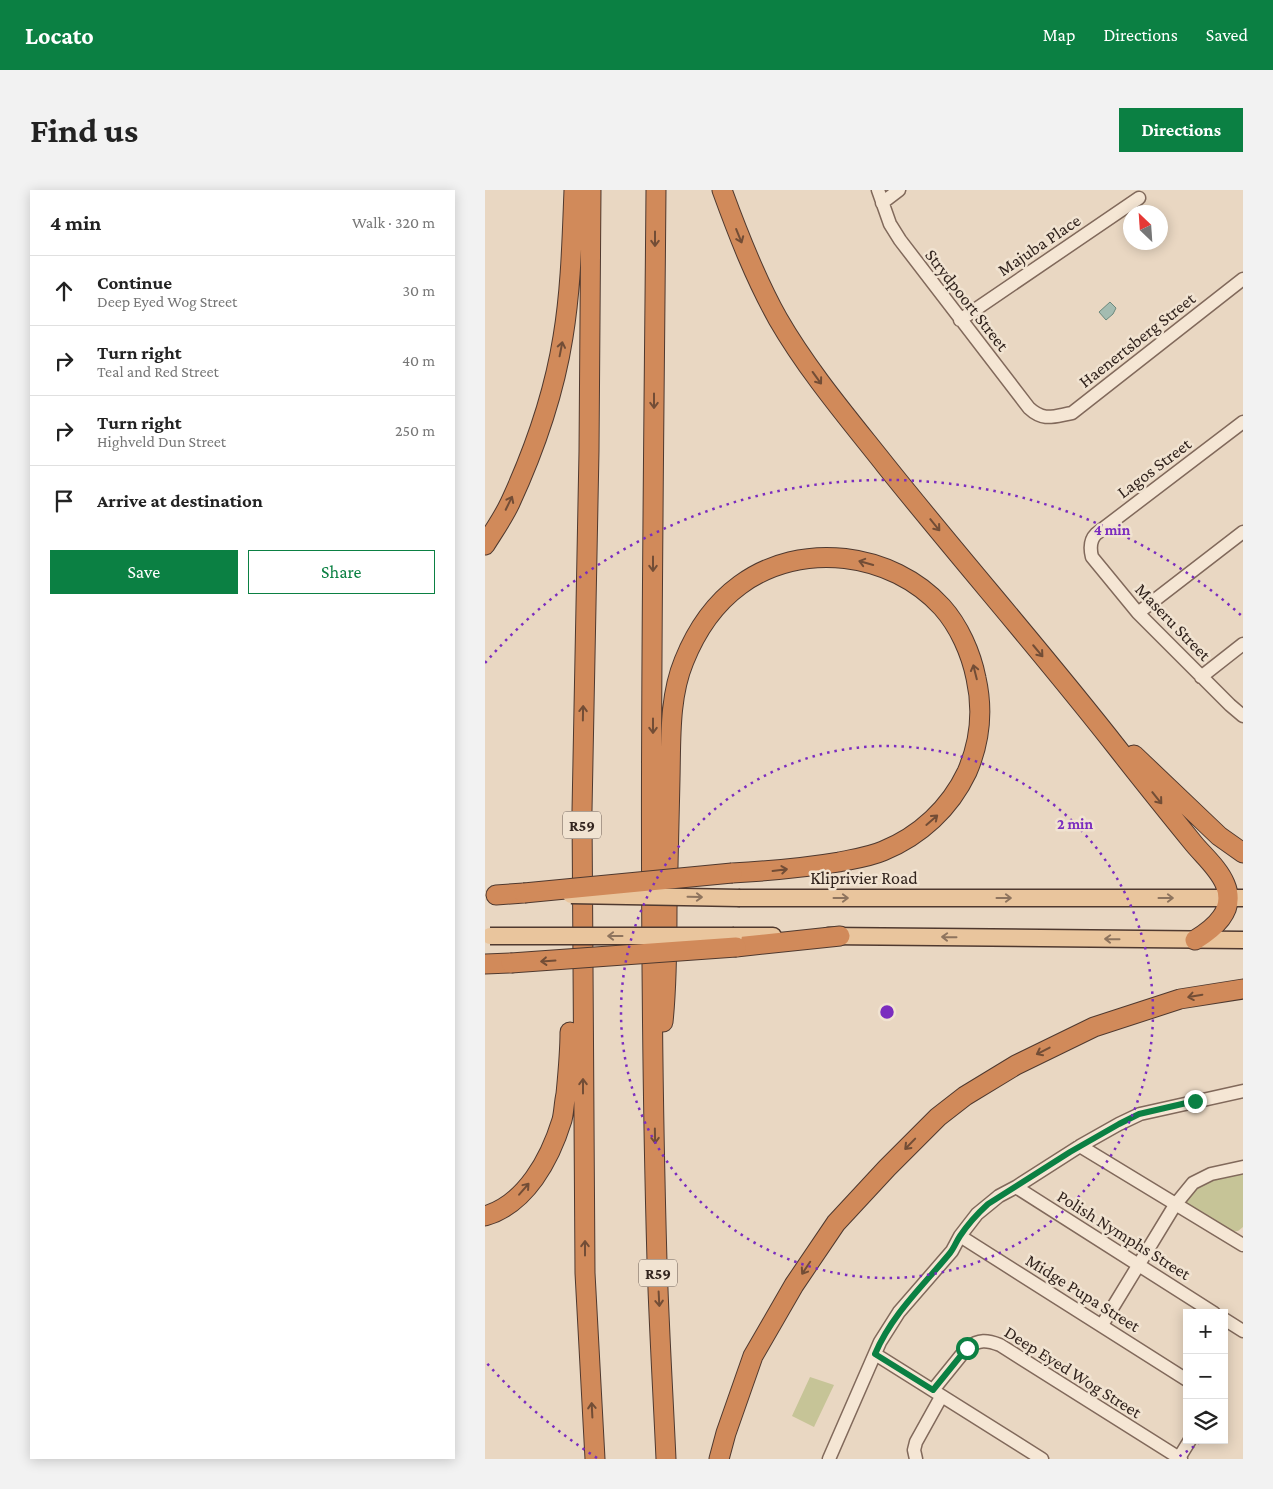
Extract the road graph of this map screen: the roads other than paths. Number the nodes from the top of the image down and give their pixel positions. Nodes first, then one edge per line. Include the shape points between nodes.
1 (574, 190) edge
2 (591, 190) edge
3 (655, 190) edge
4 (722, 190) edge
5 (878, 190) edge
6 (899, 190) edge
7 (1139, 198) dead end
8 (882, 203) junction
9 (1243, 279) edge
10 (960, 320) junction
11 (1047, 418) joint
12 (1243, 422) edge
13 (1243, 532) edge
14 (1091, 544) joint
15 (485, 546) edge
16 (1138, 613) junction
17 (1243, 644) edge
18 (1201, 676) junction
19 (1243, 716) edge
20 (1094, 718) junction
21 (582, 738) junction
22 (1243, 853) edge
23 (524, 894) junction
24 (491, 895) edge
25 (1236, 898) edge
26 (487, 936) edge
27 (840, 936) joint
28 (1195, 940) junction
29 (1243, 940) edge
30 (735, 942) junction
31 (485, 964) edge
32 (1243, 989) edge
33 (655, 1088) junction
34 (1243, 1091) edge
35 (1080, 1146) junction
36 (1243, 1167) edge
37 (1016, 1187) junction
38 (1175, 1205) junction
39 (485, 1216) edge
40 (960, 1236) junction
41 (1243, 1245) edge
42 (1137, 1265) junction
43 (1208, 1309) edge
44 (1228, 1321) edge
45 (1102, 1325) junction
46 (1243, 1330) edge
47 (875, 1354) junction
48 (1183, 1377) edge
49 (937, 1394) junction
50 (1188, 1444) edge
51 (915, 1458) edge
52 (1180, 1458) edge
53 (595, 1459) edge
54 (666, 1459) edge
55 (719, 1459) edge
56 (829, 1459) edge
57 (1042, 1459) edge

15 -> 1 highway via 509,504 534,444 555,375 569,290
21 -> 2 highway, R59
3 -> 33 highway, R59
4 -> 20 highway via 764,293 817,379
5 - 8 street, Strydpoort Street
6 - 8 street
7 - 10 street, Majuba Place
8 - 10 street, Strydpoort Street via 899,240
9 - 11 street, Haenertsberg Street via 1072,413
10 - 11 street, Strydpoort Street via 1029,408
12 - 14 street, Lagos Street via 1096,534
13 - 16 street
14 - 16 street, Maseru Street via 1092,557
16 - 18 street, Maseru Street
17 - 18 street
18 - 19 street, Maseru Street
20 - 22 highway via 1219,836
20 -> 25 highway
39 -> 21 highway via 515,1199 537,1175 553,1146 562,1118 570,1058 570,838
53 -> 21 highway, R59 via 585,1273
23 - 24 highway
23 -> 25 main road, Kliprivier Road, bridge via 740,898
23 -> 33 highway, bridge via 732,873 773,871 824,864 882,852 917,832 937,816 958,790 971,763 980,725 975,674 970,655 953,622 934,599 906,578 854,559 820,558 773,567 738,586 711,612 695,636 676,689 671,726 668,853 666,994
25 - 28 highway via 1218,923
30 -> 26 main road, bridge
28 -> 27 main road
27 - 30 highway
28 - 29 main road
30 -> 31 highway, bridge
32 -> 55 highway via 1180,999 1094,1027 1016,1065 938,1117 836,1223 794,1285 753,1356
33 -> 54 highway, R59 via 657,1263
34 - 35 street via 1139,1114
35 - 37 street
35 - 38 street
36 - 38 street via 1201,1178
37 - 40 street via 977,1214
37 - 42 street, Polish Nymphs Street
38 - 41 street
38 - 42 street
40 - 45 street, Midge Pupa Street
40 - 47 street via 952,1251 899,1312
42 - 43 street, Polish Nymphs Street
42 - 45 street
44 - 46 street
45 - 48 street, Midge Pupa Street
47 - 49 street
47 - 56 street
49 - 51 street via 916,1442
49 - 52 street, Deep Eyed Wog Street via 967,1348 988,1340
49 - 57 street
50 - 52 street

